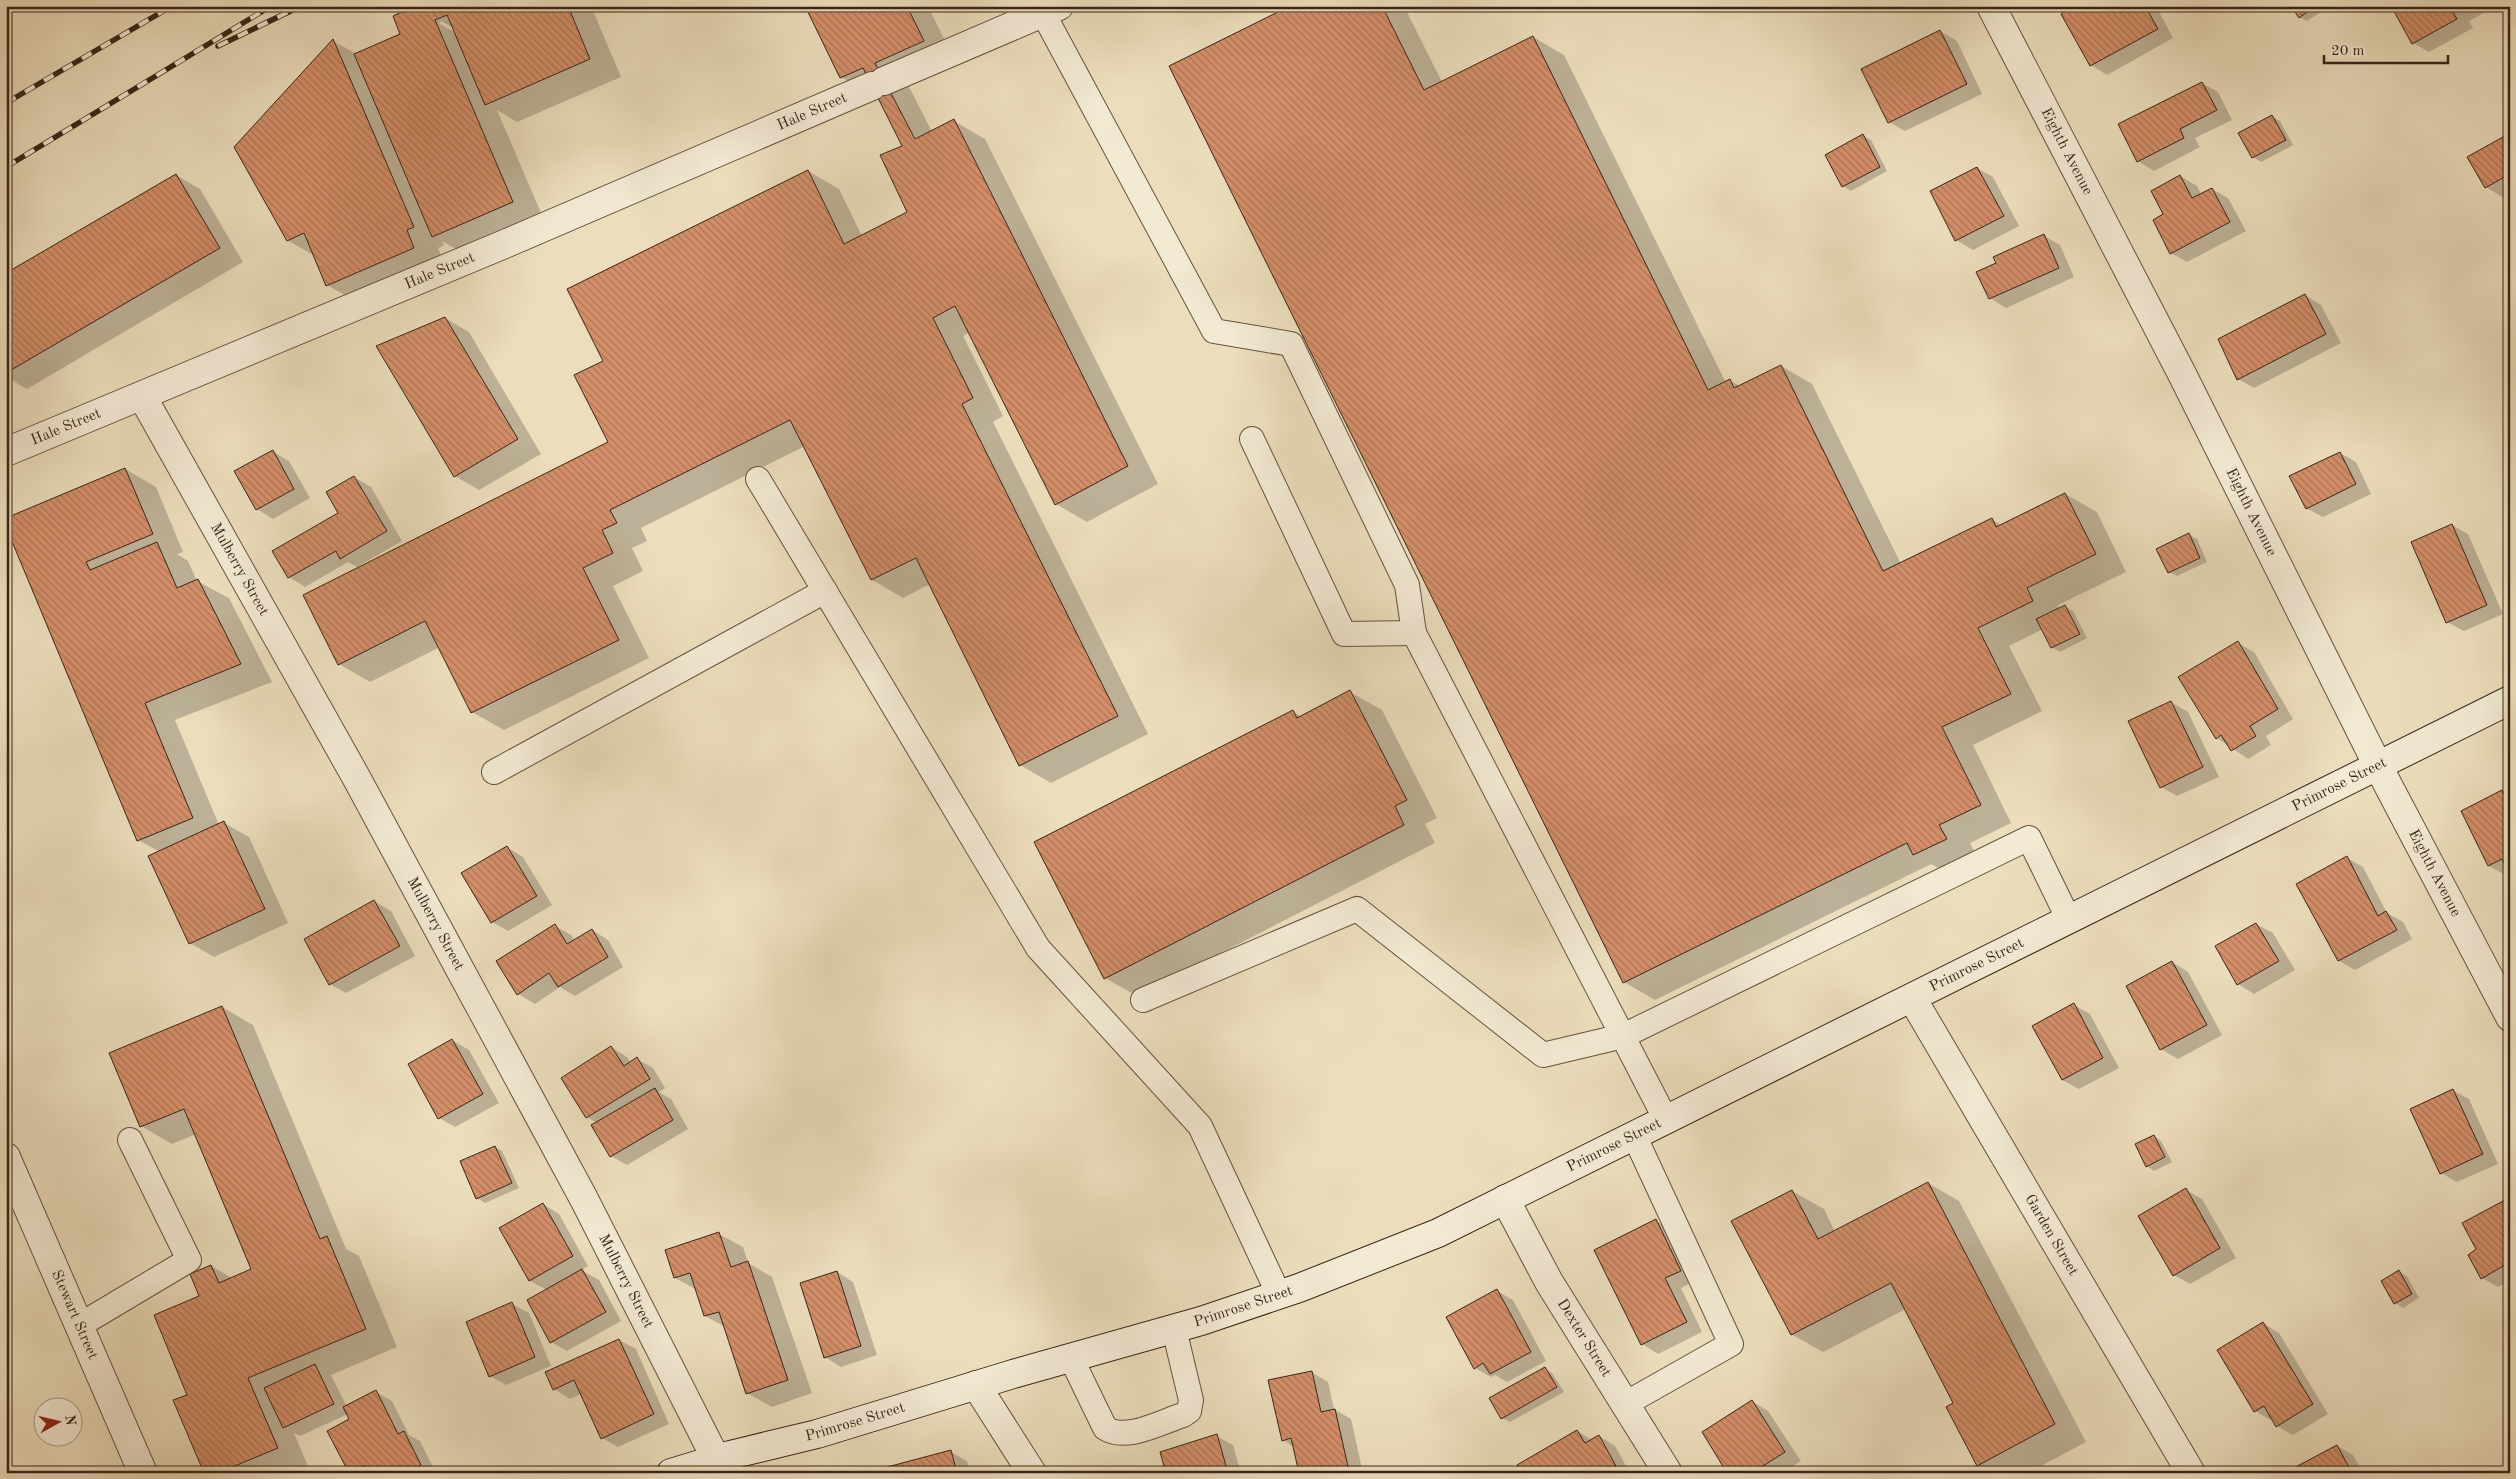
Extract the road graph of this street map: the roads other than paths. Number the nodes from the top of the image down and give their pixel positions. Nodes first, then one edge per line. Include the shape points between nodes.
1 (1991, 6) edge
2 (1051, 10) edge
3 (142, 396) junction
4 (1252, 439) dead end
5 (6, 452) edge
6 (758, 479) dead end
7 (825, 591) junction
8 (1414, 633) junction
9 (2510, 700) edge
10 (2378, 766) junction
11 (494, 772) dead end
12 (2069, 920) junction
13 (1912, 998) junction
14 (1143, 1000) dead end
15 (2510, 1017) edge
16 (1623, 1036) junction
17 (1666, 1120) junction
18 (1634, 1135) junction
19 (130, 1140) dead end
20 (6, 1158) edge
21 (1505, 1199) junction
22 (1279, 1295) junction
23 (80, 1325) junction
24 (1174, 1328) junction
25 (1071, 1358) junction
26 (976, 1385) junction
27 (1625, 1404) junction
28 (716, 1459) junction
29 (143, 1473) edge
30 (671, 1473) edge
31 (1032, 1473) edge
32 (1668, 1473) edge
33 (2192, 1473) edge

1 - 10 street, Eighth Avenue via 2181,372
2 - 3 street, Hale Street
2 - 8 lane via 1214,331 1291,344 1407,585
3 - 5 street, Hale Street
3 - 28 street, Mulberry Street via 368,800 584,1199
4 - 8 lane via 1344,634
6 - 7 lane
7 - 11 lane
7 - 22 lane via 1038,948 1200,1126
8 - 16 lane
9 - 10 street, Primrose Street
10 - 12 street, Primrose Street
10 - 15 street, Eighth Avenue
12 - 13 street, Primrose Street
12 - 16 lane via 2029,838
13 - 17 street, Primrose Street
13 - 33 street, Garden Street
14 - 16 lane via 1357,909 1543,1055
16 - 17 lane
17 - 18 street, Primrose Street
18 - 21 street, Primrose Street
18 - 27 lane via 1731,1344
19 - 23 lane via 189,1260
20 - 23 street, Stewart Street
21 - 22 street, Primrose Street via 1376,1260
21 - 27 street, Dexter Street via 1549,1282
22 - 24 street, Primrose Street
23 - 29 street, Stewart Street
24 - 25 street, Primrose Street
24 - 25 lane via 1192,1400 1190,1410 1126,1434 1114,1434 1105,1428
25 - 26 street, Primrose Street
26 - 28 street, Primrose Street via 817,1434
26 - 31 street
27 - 32 street, Dexter Street
28 - 30 street, Primrose Street

